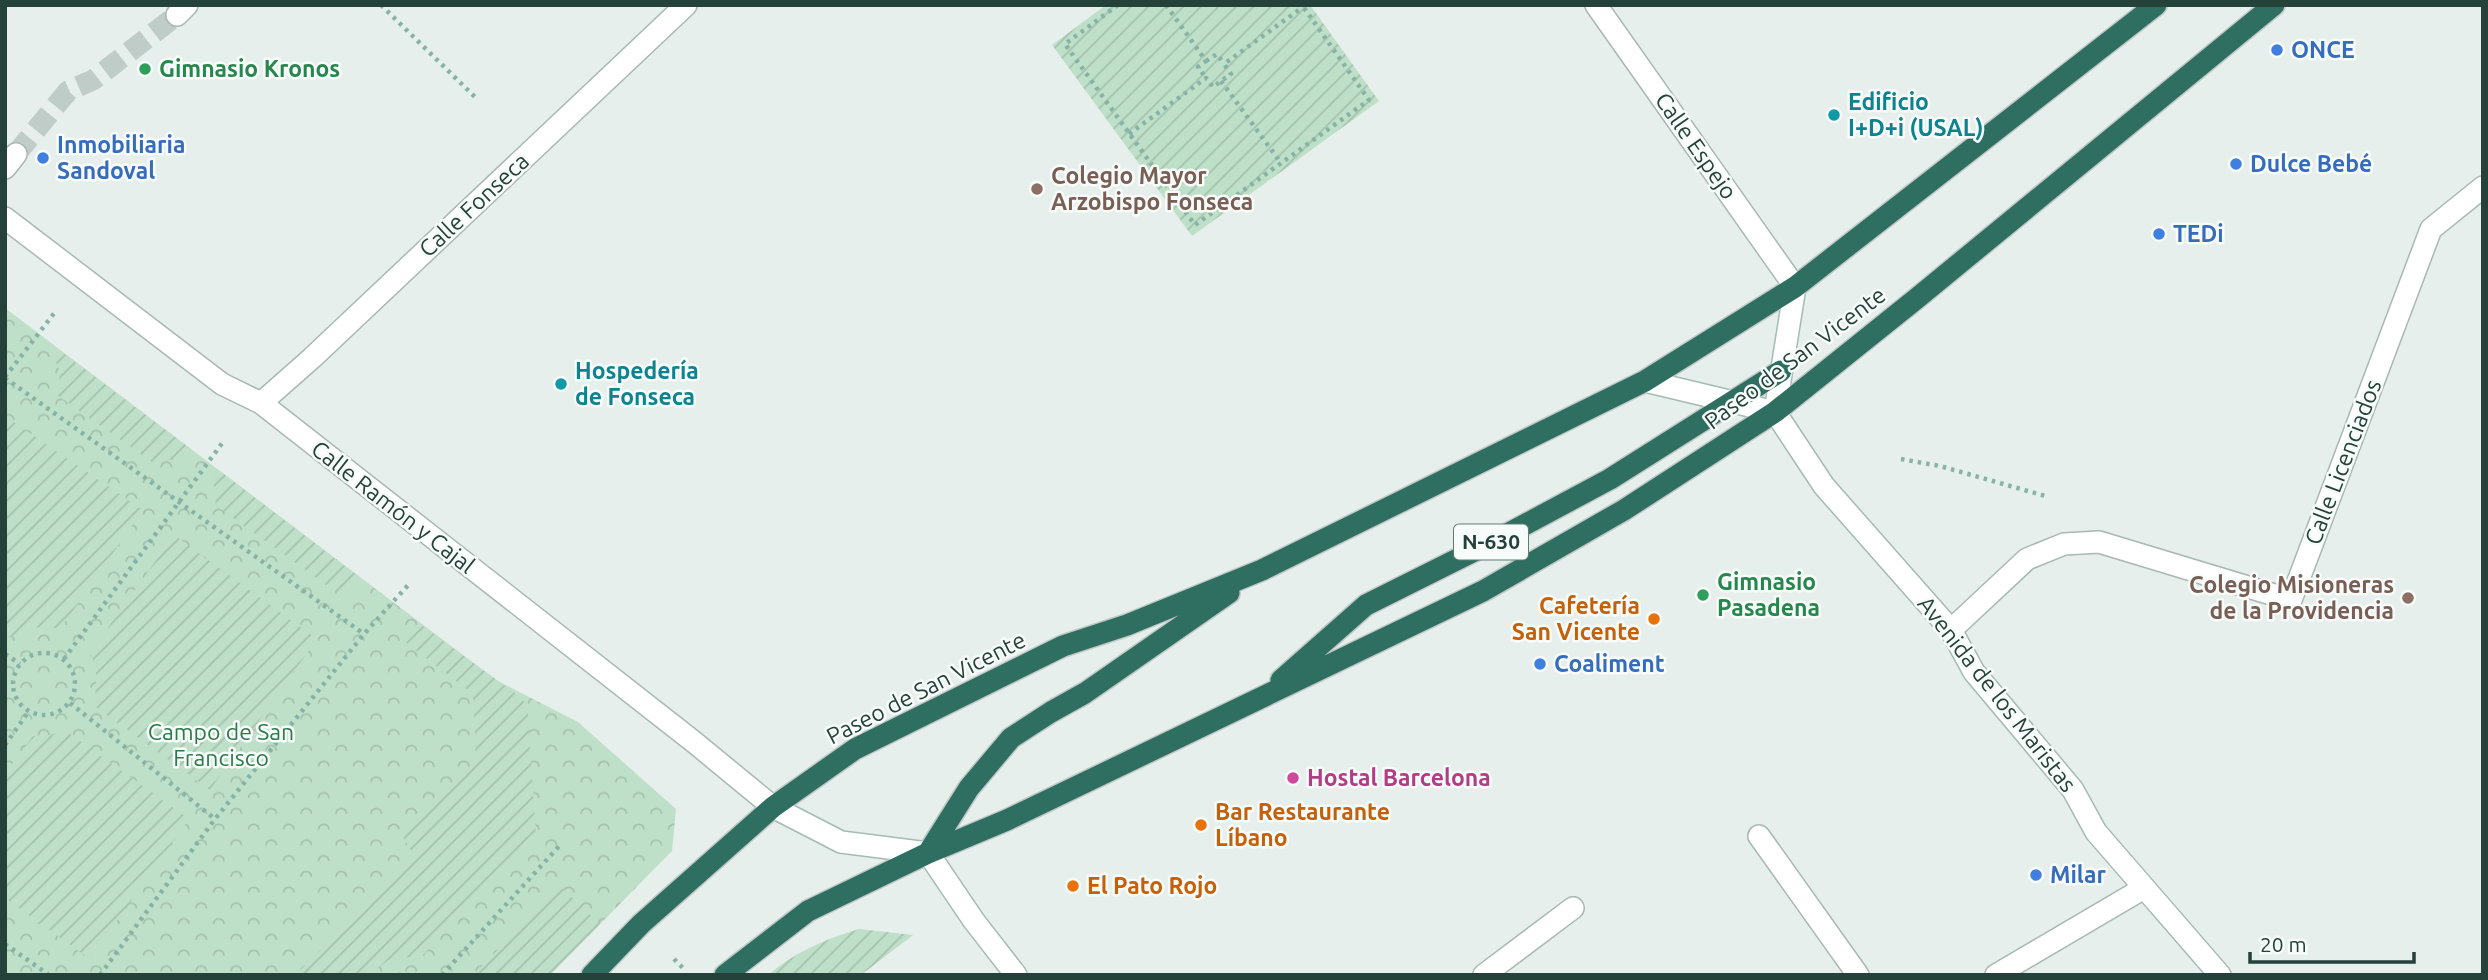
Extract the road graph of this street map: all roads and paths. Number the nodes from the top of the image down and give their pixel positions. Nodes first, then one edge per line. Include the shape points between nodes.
1 (381, 5) edge
2 (686, 5) edge
3 (1118, 5) edge
4 (1166, 5) edge
5 (1596, 5) edge
6 (2155, 5) edge
7 (2274, 5) edge
8 (1303, 6) edge
9 (1206, 61) junction
10 (1224, 64) junction
11 (1206, 78) junction
12 (1221, 81) junction
13 (477, 99) dead end
14 (1129, 134) junction
15 (1281, 163) junction
16 (2483, 187) edge
17 (5, 218) edge
18 (1795, 287) junction
19 (55, 312) dead end
20 (1781, 371) junction
21 (5, 378) edge
22 (1645, 381) junction
23 (1731, 402) junction
24 (261, 403) junction
25 (1775, 412) junction
26 (223, 442) dead end
27 (1901, 459) dead end
28 (2049, 497) dead end
29 (181, 501) junction
30 (1262, 570) junction
31 (410, 583) dead end
32 (1951, 631) junction
33 (364, 634) junction
34 (5, 654) edge
35 (64, 659) junction
36 (20, 664) junction
37 (1261, 697) junction
38 (70, 703) junction
39 (29, 712) junction
40 (5, 745) edge
41 (773, 807) junction
42 (215, 818) junction
43 (1759, 836) dead end
44 (561, 844) dead end
45 (928, 853) junction
46 (2144, 887) junction
47 (1573, 908) dead end
48 (5, 944) edge
49 (674, 959) dead end
50 (689, 973) dead end
51 (49, 975) edge
52 (100, 975) edge
53 (398, 975) edge
54 (416, 975) edge
55 (442, 975) edge
56 (593, 975) edge
57 (725, 975) edge
58 (1016, 975) edge
59 (1485, 975) edge
60 (1858, 975) edge
61 (1996, 975) edge
62 (2220, 975) edge

1 - 13 path
2 - 24 street, Calle Fonseca
3 - 14 path via 1065,44
4 - 9 path
5 - 18 street, Calle Espejo
6 - 18 highway, Paseo de San Vicente
7 - 25 highway, Paseo de San Vicente
8 - 10 path
8 - 15 path via 1369,100
9 - 10 path via 1217,54
9 - 11 path via 1198,67
10 - 12 path via 1231,74
11 - 12 path via 1213,87
11 - 14 path
12 - 15 path
14 - 15 path via 1195,225
16 - 32 street, Calle Licenciados via 2431,229 2291,600 2099,542 2064,544 2027,559
17 - 24 street, Calle Ramón y Cajal via 222,384
18 - 20 street
18 - 22 highway, Paseo de San Vicente
19 - 21 path
20 - 23 highway, Paseo de San Vicente / N-630
20 - 25 street
21 - 29 path
22 - 23 street
22 - 30 highway, Paseo de San Vicente
23 - 25 street
23 - 37 highway, Paseo de San Vicente / N-630 via 1610,478 1366,605
24 - 41 street, Calle Ramón y Cajal
25 - 32 street, Avenida de los Maristas via 1824,486
25 - 37 highway, Paseo de San Vicente via 1516,574
26 - 29 path
27 - 28 path
29 - 33 path
29 - 35 path
30 - 41 highway, Paseo de San Vicente via 1063,646 855,749
30 - 45 highway, Paseo de San Vicente via 1085,693 1011,738 969,788
31 - 33 path
32 - 46 street, Avenida de los Maristas via 1974,672 2073,790 2096,832
33 - 42 path
34 - 36 path
35 - 36 path via 46,653 27,657
35 - 38 path via 76,680
36 - 39 path via 12,684 20,705
37 - 45 highway, Paseo de San Vicente via 1007,820
38 - 39 path via 51,715
38 - 42 path
39 - 40 path
41 - 45 street, Calle Ramón y Cajal via 841,842
41 - 56 highway, Paseo de San Vicente via 641,923
42 - 52 path
43 - 60 street
44 - 55 path
45 - 57 highway, Paseo de San Vicente via 808,911
45 - 58 street
46 - 61 street
46 - 62 street, Avenida de los Maristas
47 - 59 street
48 - 51 path
49 - 50 path
53 - 54 path

